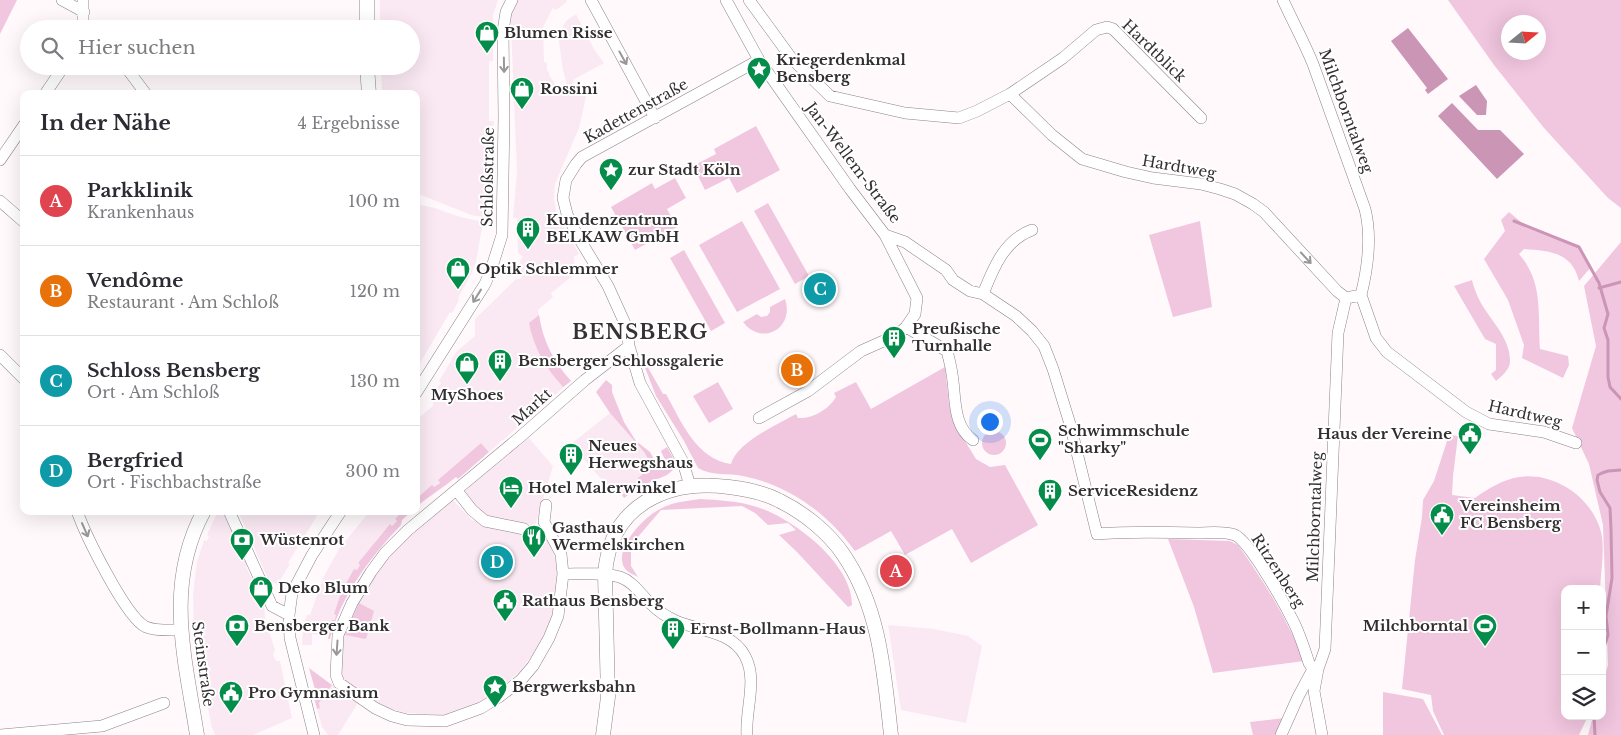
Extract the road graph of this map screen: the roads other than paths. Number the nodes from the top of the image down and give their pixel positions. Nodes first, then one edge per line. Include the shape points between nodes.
1 (62, 0) edge
2 (367, 0) edge
3 (512, 0) edge
4 (591, 0) edge
5 (726, 0) edge
6 (749, 0) edge
7 (1283, 0) edge
8 (85, 19) edge
9 (367, 20) edge
10 (759, 60) junction
11 (58, 75) edge
12 (131, 75) edge
13 (367, 75) edge
14 (48, 90) edge
15 (143, 90) edge
16 (368, 90) edge
17 (1010, 94) junction
18 (655, 118) junction
19 (1200, 118) dead end
20 (20, 131) edge
21 (0, 160) edge
22 (0, 201) edge
23 (11, 210) junction
24 (20, 210) edge
25 (20, 218) edge
26 (1032, 230) dead end
27 (885, 235) junction
28 (983, 294) junction
29 (1361, 295) junction
30 (1346, 298) junction
31 (906, 327) junction
32 (629, 346) junction
33 (0, 355) edge
34 (20, 375) edge
35 (420, 387) edge
36 (759, 418) dead end
37 (973, 440) dead end
38 (1576, 443) dead end
39 (690, 486) junction
40 (457, 491) junction
41 (546, 505) dead end
42 (79, 515) edge
43 (202, 515) edge
44 (231, 515) edge
45 (338, 515) edge
46 (524, 529) dead end
47 (1097, 534) joint
48 (563, 574) junction
49 (605, 574) junction
50 (288, 615) junction
51 (180, 630) junction
52 (1315, 669) junction
53 (164, 703) dead end
54 (0, 734) edge
55 (196, 735) edge
56 (314, 735) edge
57 (604, 735) edge
58 (747, 735) edge
59 (891, 735) edge
60 (1281, 735) edge
61 (1322, 735) edge

1 - 8 street
2 - 9 main road
3 -> 35 street, Schloßstraße via 503,31 502,235 485,284
4 -> 18 street
5 - 10 street, Jan-Wellem-Straße
6 - 17 street via 792,58 830,96 905,114 959,118
7 - 29 street, Milchborntalweg via 1310,57 1365,209 1369,237
10 - 18 street, Kadettenstraße
10 - 27 street, Jan-Wellem-Straße
11 - 14 street
12 - 15 street
13 - 16 main road
17 - 19 street, Hardtblick via 1063,58 1096,30 1107,27 1113,29
17 -> 30 street, Hardtweg via 1052,136 1082,159 1126,172 1201,184 1235,194 1264,212
18 - 32 street, Kadettenstraße via 582,157 571,170 564,189 567,214 608,286 627,328
20 - 21 street
22 - 23 street
23 - 24 street
23 - 25 street
26 - 28 street via 1017,238 1000,256
27 - 28 street, Jan-Wellem-Straße via 905,242 946,270 953,280 970,291
27 - 31 street via 917,298 916,314
28 - 47 street, Jan-Wellem-Straße via 1016,316 1044,346 1070,424
29 - 30 street
29 - 38 street, Hardtweg via 1376,338 1387,352 1466,412 1489,424 1544,432
30 - 52 street, Milchborntalweg via 1338,333 1325,649
31 - 36 street via 897,335 861,351 808,391
31 - 37 street via 947,351 956,410 962,426
32 - 39 street, Kadettenstraße via 640,384 683,462
32 - 40 street, Markt
33 - 34 street
39 - 49 main road via 652,497 630,513 610,547
39 - 59 main road via 740,489 779,500 815,524 842,553 859,583 876,626
40 - 46 street via 485,521
40 -> 48 street, Markt via 408,530 371,572 352,603 338,636 336,675 339,683 375,708 407,720 445,721 466,714 500,697 533,666 558,616
41 - 48 street via 544,522 561,554
42 -> 51 street via 116,589 140,623 147,628
43 - 51 main road, Steinstraße via 190,544 184,573
44 - 50 street via 272,606
45 - 50 street via 292,593
47 - 52 street, Ritzenberg via 1208,533 1237,536 1247,546 1292,618
48 - 49 street
49 - 57 main road via 608,697
49 - 58 street via 632,583 650,603 675,621 717,634 740,648 750,674
50 - 56 street via 290,638
51 - 55 main road, Steinstraße
52 - 60 street via 1298,696
52 - 61 street, Milchborntalweg via 1314,691
53 - 54 street via 102,726

